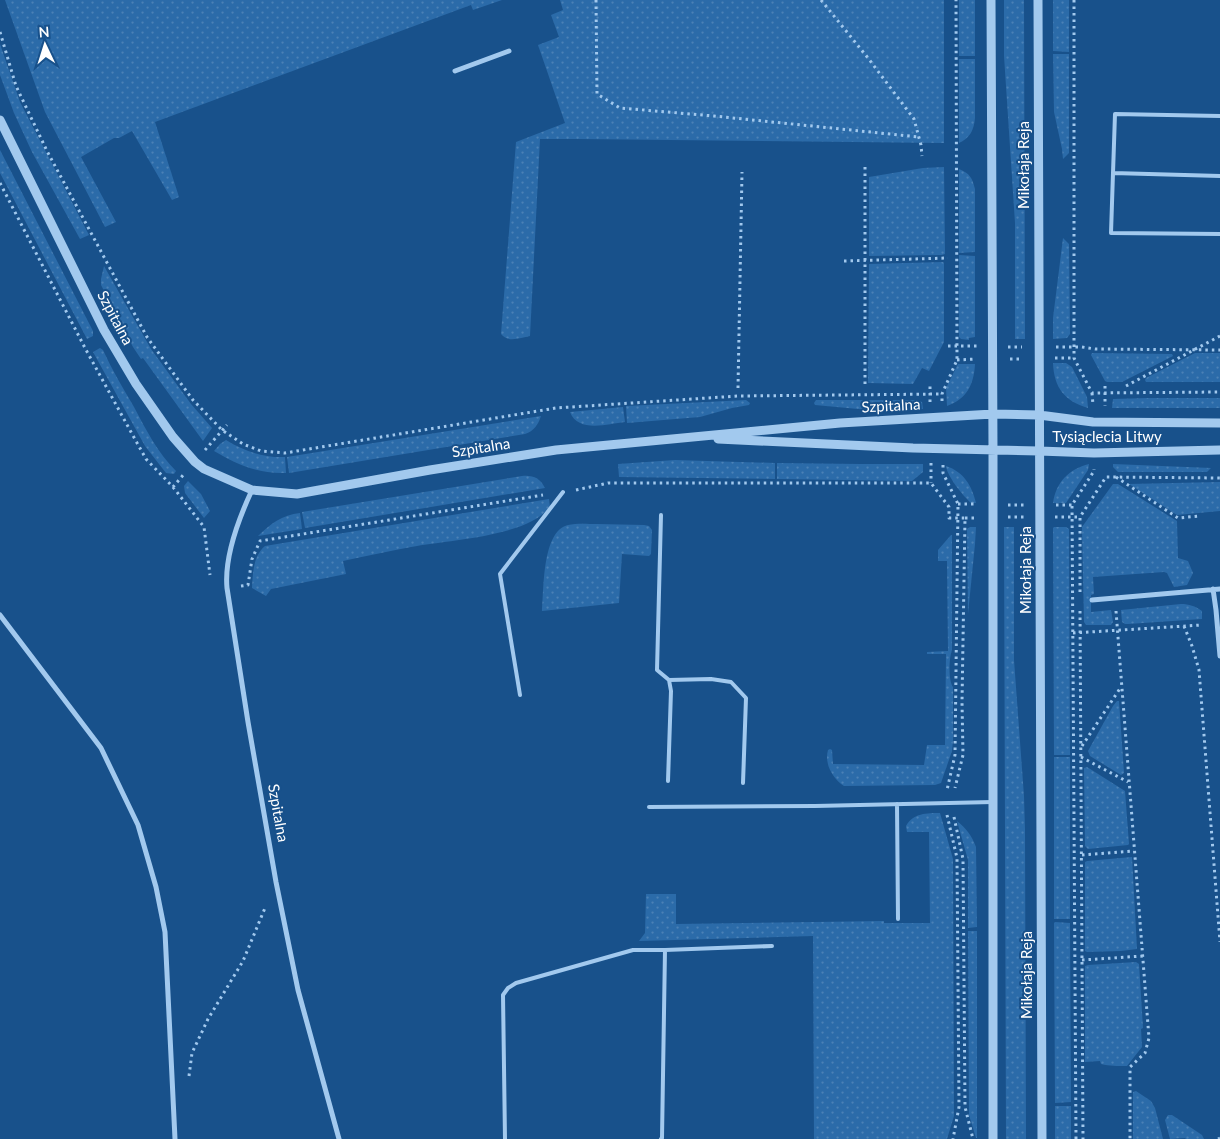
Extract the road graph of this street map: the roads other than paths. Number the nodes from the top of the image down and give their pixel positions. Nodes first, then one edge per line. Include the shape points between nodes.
1 (991, 0) edge
2 (1038, 0) edge
3 (509, 51) dead end
4 (455, 71) dead end
5 (1220, 116) edge
6 (0, 120) edge
7 (1114, 173) junction
8 (1220, 176) edge
9 (1220, 234) edge
10 (993, 414) junction
11 (1040, 415) junction
12 (1220, 424) edge
13 (685, 438) junction
14 (993, 450) junction
15 (1220, 450) edge
16 (1039, 451) junction
17 (252, 490) junction
18 (563, 492) road end
19 (661, 515) dead end
20 (1220, 589) edge
21 (1213, 590) junction
22 (1092, 600) dead end
23 (0, 615) edge
24 (1220, 656) edge
25 (670, 680) junction
26 (520, 695) dead end
27 (668, 781) dead end
28 (743, 783) dead end
29 (993, 802) junction
30 (897, 804) junction
31 (649, 807) dead end
32 (898, 919) dead end
33 (772, 946) dead end
34 (665, 950) junction
35 (175, 1139) edge
36 (338, 1139) edge
37 (505, 1139) edge
38 (662, 1139) edge
39 (993, 1139) edge
40 (1042, 1139) edge

1 - 10 street
2 - 11 street, Mikołaja Reja
3 - 4 street
5 - 7 lane via 1115,114
6 - 17 street, Szpitalna via 104,330 172,437 204,469
7 - 8 lane
7 - 9 lane via 1112,233
10 - 11 street, Szpitalna
10 - 13 street, Szpitalna via 840,423
10 - 14 street
11 - 12 street, Tysiąclecia Litwy via 1093,422
11 - 16 street, Mikołaja Reja
13 - 14 street, Szpitalna
13 - 17 street, Szpitalna via 556,450 297,494
14 - 16 street, Tysiąclecia Litwy
14 - 29 street
15 - 16 street, Tysiąclecia Litwy
16 - 40 street, Mikołaja Reja
17 - 36 street, Szpitalna via 233,540 226,574 227,588 276,882 298,990
18 - 26 lane via 500,574
19 - 25 lane via 658,670
20 - 21 street
21 - 22 street
21 - 24 street
23 - 35 street via 101,748 138,825 165,932
25 - 27 lane
25 - 28 lane via 731,682 746,698
29 - 30 lane
29 - 39 street
30 - 31 lane
30 - 32 lane
33 - 34 lane
34 - 37 lane via 633,950 516,982 508,988 503,995
34 - 38 lane

